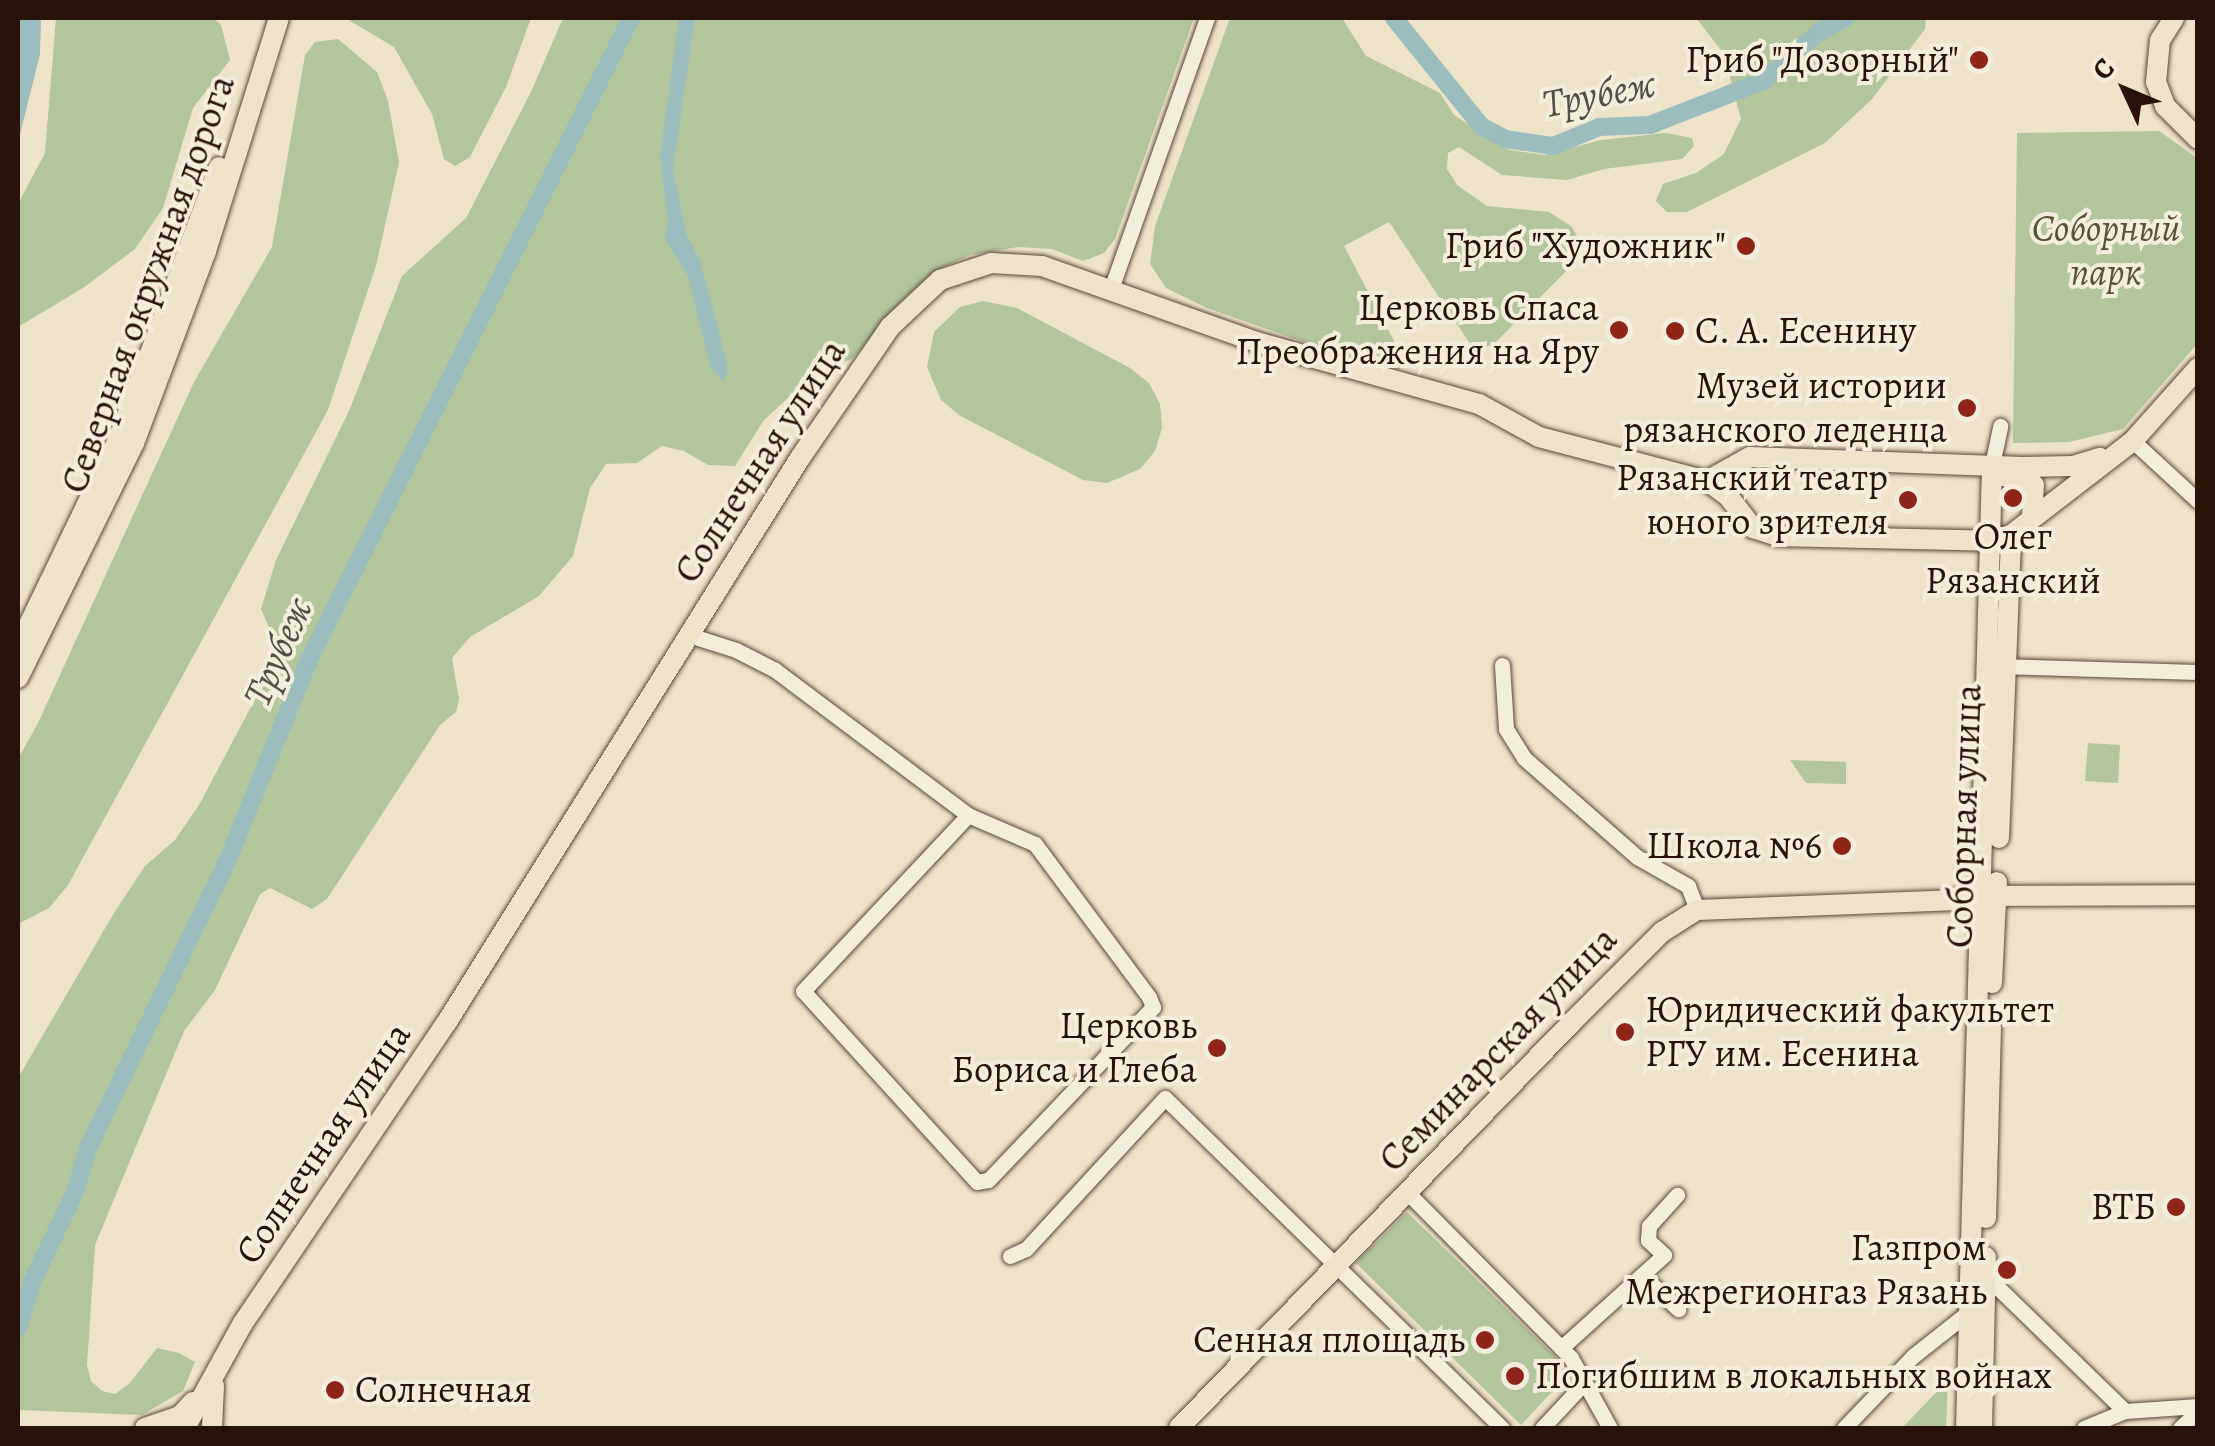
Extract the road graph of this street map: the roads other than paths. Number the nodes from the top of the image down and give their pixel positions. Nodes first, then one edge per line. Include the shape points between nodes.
1 (1207, 18) edge
2 (2174, 18) edge
3 (273, 22) edge
4 (2198, 138) edge
5 (1111, 289) junction
6 (2198, 368) edge
7 (2000, 426) dead end
8 (2133, 441) junction
9 (2023, 472) junction
10 (1992, 473) junction
11 (1707, 481) junction
12 (2198, 501) edge
13 (2032, 516) junction
14 (2001, 538) junction
15 (689, 635) junction
16 (18, 647) edge
17 (1502, 665) dead end
18 (1997, 666) junction
19 (2198, 672) edge
20 (18, 678) edge
21 (968, 815) junction
22 (2198, 895) edge
23 (1988, 901) junction
24 (2198, 906) edge
25 (1697, 910) junction
26 (1407, 1192) junction
27 (1676, 1195) dead end
28 (1010, 1256) dead end
29 (1337, 1264) junction
30 (1642, 1275) junction
31 (1986, 1276) junction
32 (1678, 1309) dead end
33 (1970, 1311) junction
34 (1561, 1348) junction
35 (210, 1381) junction
36 (1586, 1382) junction
37 (2198, 1408) edge
38 (2125, 1411) junction
39 (145, 1428) edge
40 (185, 1428) edge
41 (212, 1428) edge
42 (1182, 1428) edge
43 (1502, 1428) edge
44 (1542, 1428) edge
45 (1610, 1428) edge
46 (1844, 1428) edge
47 (1966, 1428) edge
48 (1982, 1428) edge
49 (2084, 1428) edge
50 (2180, 1428) edge

1 - 5 street
2 - 4 main road via 2160,40 2156,82 2165,106
3 - 16 main road, Северная окружная дорога via 258,44 192,249 118,440
3 - 20 main road, Северная окружная дорога via 206,250 134,443
5 - 11 main road, Солнечная улица via 1257,342 1480,404 1538,437
5 - 15 main road, Солнечная улица via 1009,262 958,272 922,293 866,360
6 - 8 main road
7 - 10 street
8 - 9 main road via 2080,466
8 - 12 street
8 - 13 main road
9 - 10 main road
9 - 13 main road via 2037,493
10 - 11 main road via 1750,457
10 - 14 main road, Соборная улица
11 - 14 main road via 1728,496 1745,522 1768,535
13 - 14 main road
14 - 18 main road, Соборная улица
15 - 21 street via 788,678
15 - 35 main road, Солнечная улица via 447,1022
17 - 25 street via 1506,730 1524,758 1625,847 1688,886
18 - 19 street
18 - 23 main road, Соборная улица
21 - 21 street via 1035,844 1153,1007 988,1180 977,1182 803,991
22 - 23 main road
23 - 24 main road
23 - 25 main road
23 - 31 main road, Соборная улица
23 - 33 main road, Соборная улица
25 - 26 main road, Семинарская улица via 1662,932
26 - 29 main road, Семинарская улица
26 - 34 street
27 - 30 street via 1648,1226 1648,1240 1664,1255
28 - 29 street via 1026,1249 1165,1098
29 - 42 main road, Семинарская улица
29 - 43 street
30 - 32 street
30 - 34 street
31 - 38 street
31 - 48 main road, Соборная улица
33 - 46 street via 1913,1356
33 - 47 main road, Соборная улица
34 - 36 street
35 - 39 main road via 180,1416
35 - 40 main road, Солнечная улица
35 - 41 main road, Солнечная улица
36 - 44 street
36 - 45 street
37 - 38 street
37 - 50 street
38 - 49 street

